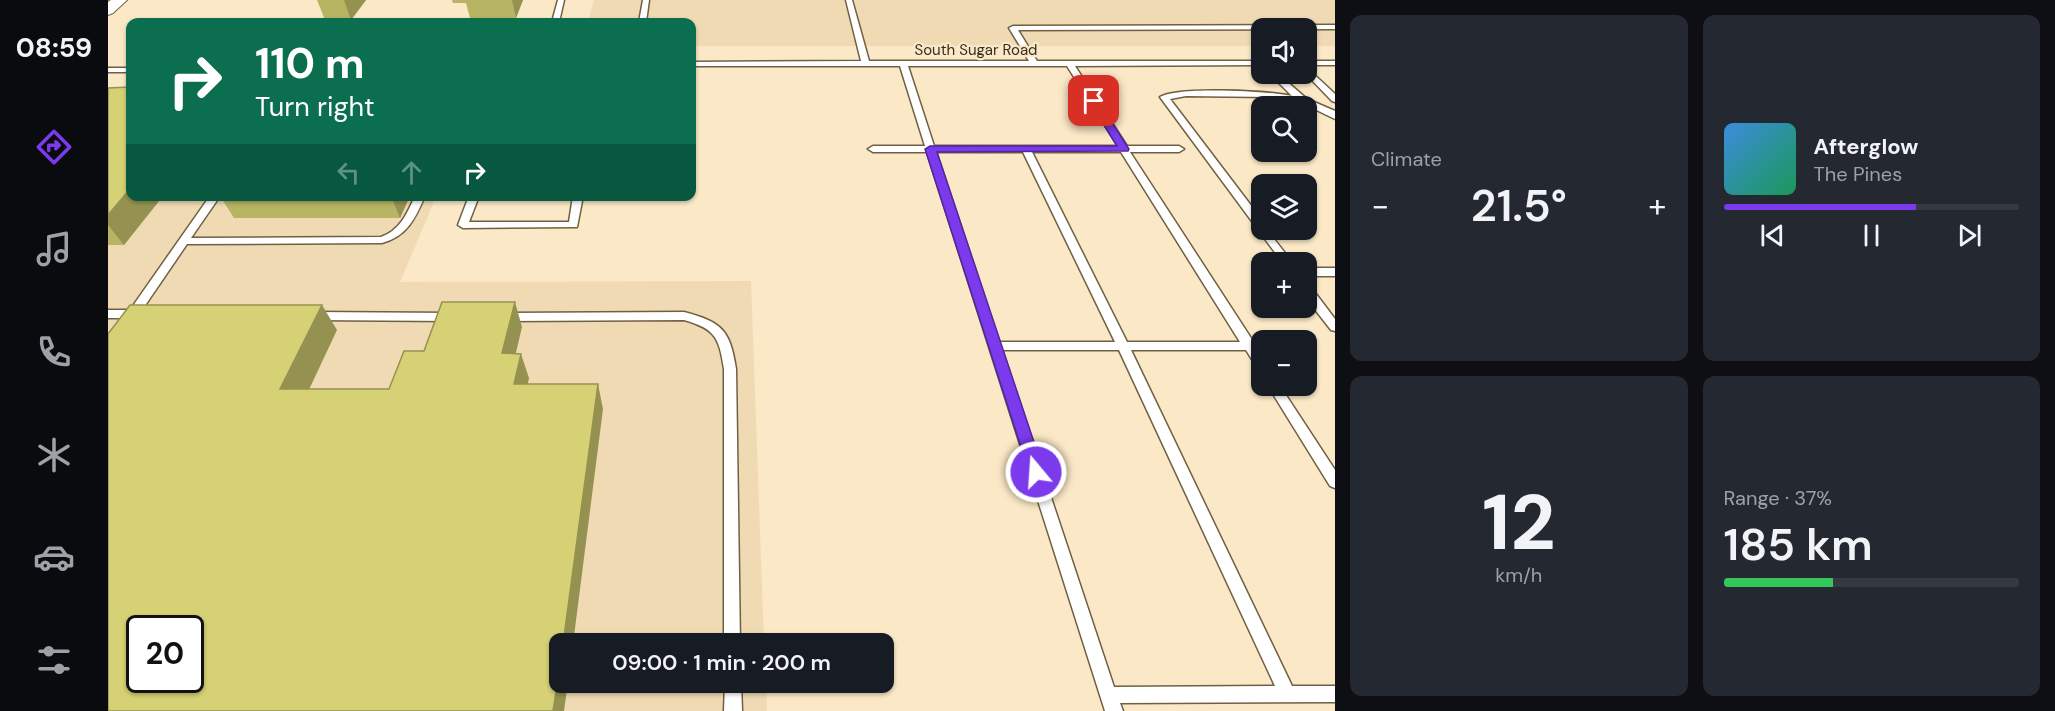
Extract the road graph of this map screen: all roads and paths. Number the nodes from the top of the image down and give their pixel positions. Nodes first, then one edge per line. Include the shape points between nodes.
1 (120, 0) edge
2 (561, 0) edge
3 (646, 0) edge
4 (849, 0) edge
5 (108, 10) edge
6 (556, 18) edge
7 (643, 18) edge
8 (1335, 27) edge
9 (1251, 63) edge
10 (1317, 63) edge
11 (1335, 63) edge
12 (696, 64) edge
13 (866, 64) junction
14 (903, 64) junction
15 (1035, 64) junction
16 (1070, 64) junction
17 (108, 70) edge
18 (126, 70) edge
19 (1317, 81) edge
20 (1285, 84) edge
21 (1281, 96) edge
22 (1299, 96) edge
23 (1335, 101) edge
24 (1317, 108) edge
25 (1332, 113) edge
26 (873, 149) dead end
27 (930, 149) junction
28 (1026, 149) junction
29 (1124, 149) junction
30 (1179, 149) dead end
31 (211, 201) edge
32 (418, 201) edge
33 (472, 201) edge
34 (577, 201) edge
35 (1251, 214) edge
36 (1270, 240) edge
37 (185, 241) junction
38 (1279, 252) edge
39 (1317, 272) edge
40 (1335, 272) edge
41 (1317, 303) edge
42 (108, 314) edge
43 (156, 314) edge
44 (296, 316) edge
45 (460, 317) edge
46 (495, 317) edge
47 (130, 318) junction
48 (1335, 327) edge
49 (995, 346) junction
50 (1123, 346) junction
51 (1249, 346) junction
52 (1251, 349) edge
53 (1280, 396) edge
54 (1335, 482) edge
55 (732, 633) edge
56 (733, 693) edge
57 (1287, 694) junction
58 (1335, 694) edge
59 (1112, 703) edge
60 (733, 711) edge

1 - 5 street
2 - 6 lane
3 - 7 lane
4 - 13 lane
8 - 15 lane via 1014,28
9 - 16 lane, South Sugar Road
10 - 11 lane
12 - 13 lane, South Sugar Road
13 - 14 lane, South Sugar Road
14 - 15 lane, South Sugar Road
14 - 27 lane
15 - 16 lane, South Sugar Road
16 - 29 lane
17 - 18 lane
19 - 23 lane
20 - 22 lane
21 - 35 lane via 1164,97
23 - 25 lane
24 - 25 lane
26 - 27 lane
27 - 28 lane
27 - 49 lane
28 - 29 lane
28 - 50 lane
29 - 30 lane
29 - 51 lane
31 - 37 lane
32 - 37 lane via 407,226 382,240
33 - 34 lane via 463,225 573,225
36 - 38 lane
37 - 47 lane
39 - 40 lane
41 - 48 lane
42 - 47 lane
43 - 47 lane
44 - 45 lane
46 - 55 lane via 684,316 706,321 720,330 727,343 730,369
49 - 50 lane
49 - 59 lane
50 - 51 lane
50 - 57 lane
51 - 52 lane
53 - 54 lane
56 - 60 lane
57 - 58 lane
57 - 59 lane

